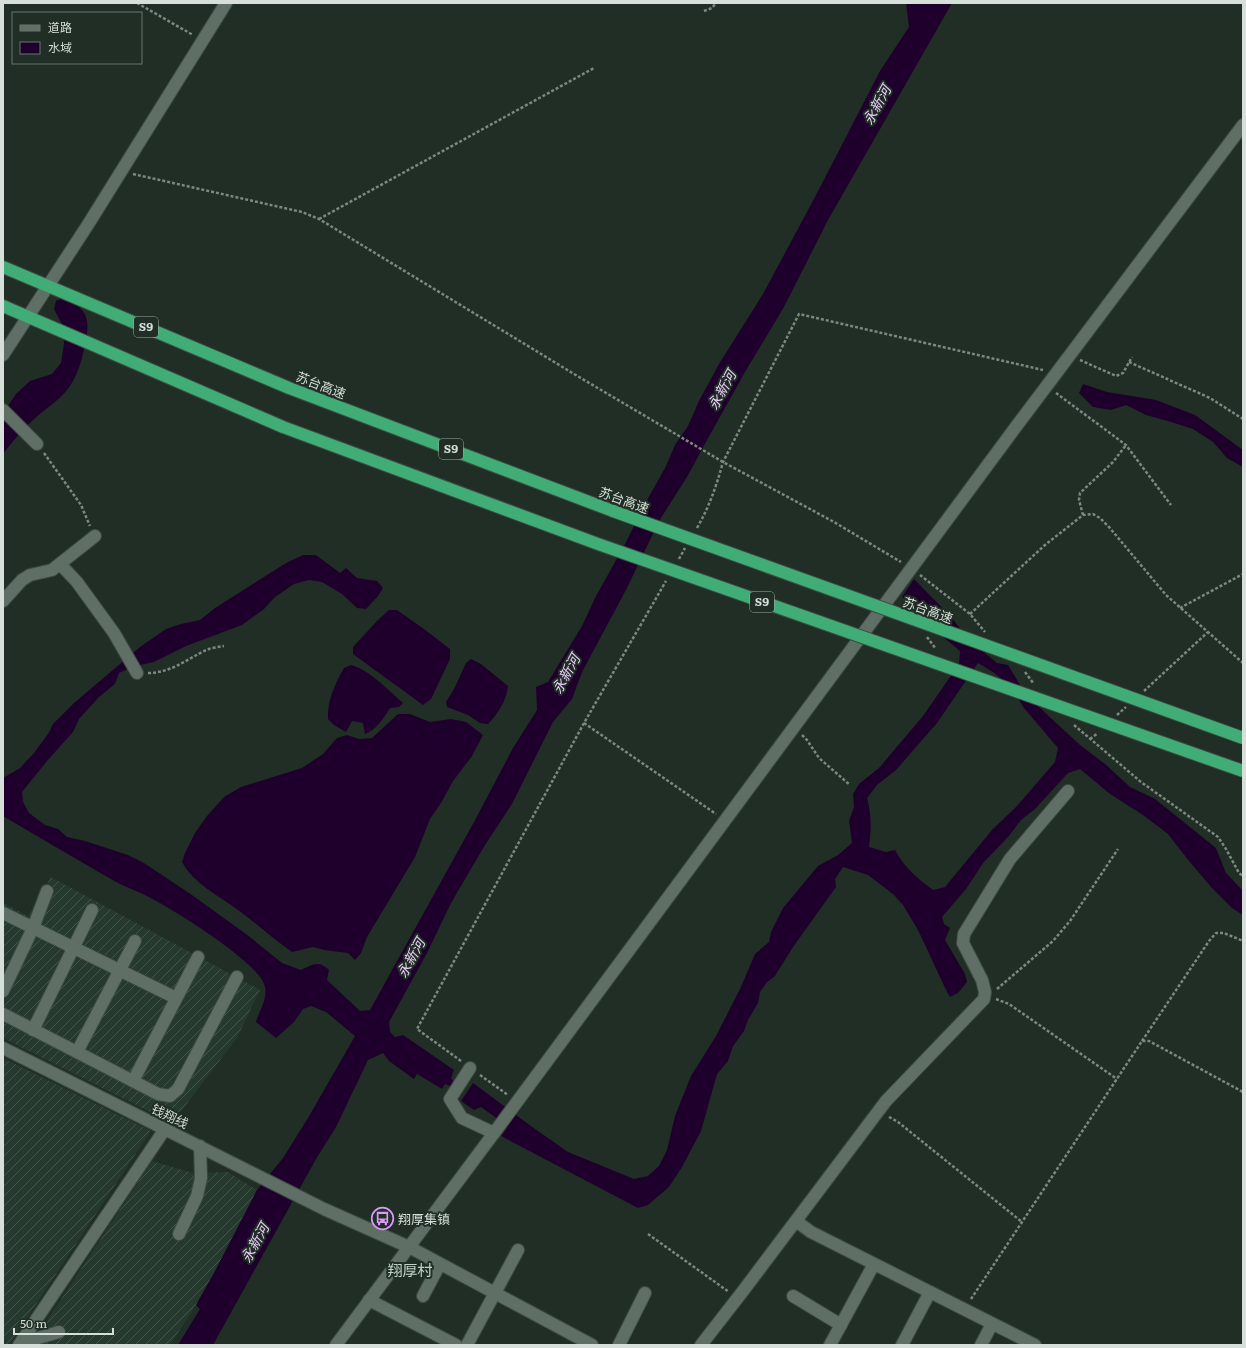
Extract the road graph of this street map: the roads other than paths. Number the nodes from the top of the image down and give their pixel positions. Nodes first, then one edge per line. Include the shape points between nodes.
1 (226, 3) edge
2 (1243, 125) edge
3 (3, 267) edge
4 (3, 306) edge
5 (3, 355) edge
6 (3, 410) edge
7 (33, 440) road end
8 (95, 536) road end
9 (60, 564) junction
10 (3, 601) edge
11 (137, 674) road end
12 (1243, 738) edge
13 (1243, 771) edge
14 (1068, 791) dead end
15 (47, 891) dead end
16 (92, 910) dead end
17 (3, 913) edge
18 (33, 928) junction
19 (135, 941) dead end
20 (74, 948) junction
21 (198, 957) dead end
22 (120, 971) junction
23 (237, 977) dead end
24 (3, 991) edge
25 (176, 998) junction
26 (3, 1014) edge
27 (33, 1030) junction
28 (3, 1048) edge
29 (77, 1052) junction
30 (467, 1072) road end
31 (133, 1081) junction
32 (165, 1129) junction
33 (494, 1133) junction
34 (200, 1146) junction
35 (796, 1221) junction
36 (179, 1234) dead end
37 (408, 1247) junction
38 (518, 1250) dead end
39 (440, 1264) junction
40 (874, 1264) junction
41 (930, 1292) junction
42 (495, 1293) junction
43 (645, 1293) dead end
44 (423, 1296) dead end
45 (793, 1296) dead end
46 (369, 1300) junction
47 (992, 1324) junction
48 (841, 1325) junction
49 (21, 1342) edge
50 (55, 1345) edge
51 (336, 1345) edge
52 (456, 1345) edge
53 (467, 1345) edge
54 (592, 1345) edge
55 (619, 1345) edge
56 (701, 1345) edge
57 (830, 1345) edge
58 (902, 1345) edge
59 (981, 1345) edge
60 (1035, 1345) edge

1 - 5 street
2 - 33 street via 1069,355
3 - 12 highway, 苏台高速 / S9, bridge via 289,388 613,511
4 - 13 highway, S9, bridge via 283,427 605,547
6 - 7 street
8 - 9 street
9 - 10 street via 52,570 30,575 22,580
9 - 11 street via 77,582 114,633
14 - 35 street via 1010,859 964,934 963,943 982,980 984,999 878,1110
15 - 18 street
16 - 20 street
17 - 18 street
18 - 20 street
18 - 24 street
19 - 22 street
20 - 22 street
20 - 27 street
21 - 25 street
22 - 25 street
22 - 29 street
23 - 31 street via 178,1089 170,1096 158,1094
25 - 31 street
26 - 27 street
27 - 29 street
28 - 32 street, 钱翔线
29 - 31 street
30 - 33 street via 450,1099 462,1118
32 - 34 street, 钱翔线
32 - 49 street
33 - 37 street
34 - 36 street via 201,1178 197,1196
34 - 37 street, 钱翔线 via 324,1209
35 - 40 street via 811,1232
35 - 56 street
37 - 39 street, 钱翔线
37 - 46 street
38 - 42 street
39 - 42 street, 钱翔线
39 - 44 street
40 - 41 street
40 - 48 street
41 - 47 street
41 - 58 street
42 - 53 street
42 - 54 street, 钱翔线
43 - 55 street
45 - 48 street
46 - 51 street
46 - 52 street
47 - 59 street
47 - 60 street
48 - 57 street
49 - 50 street via 59,1332

